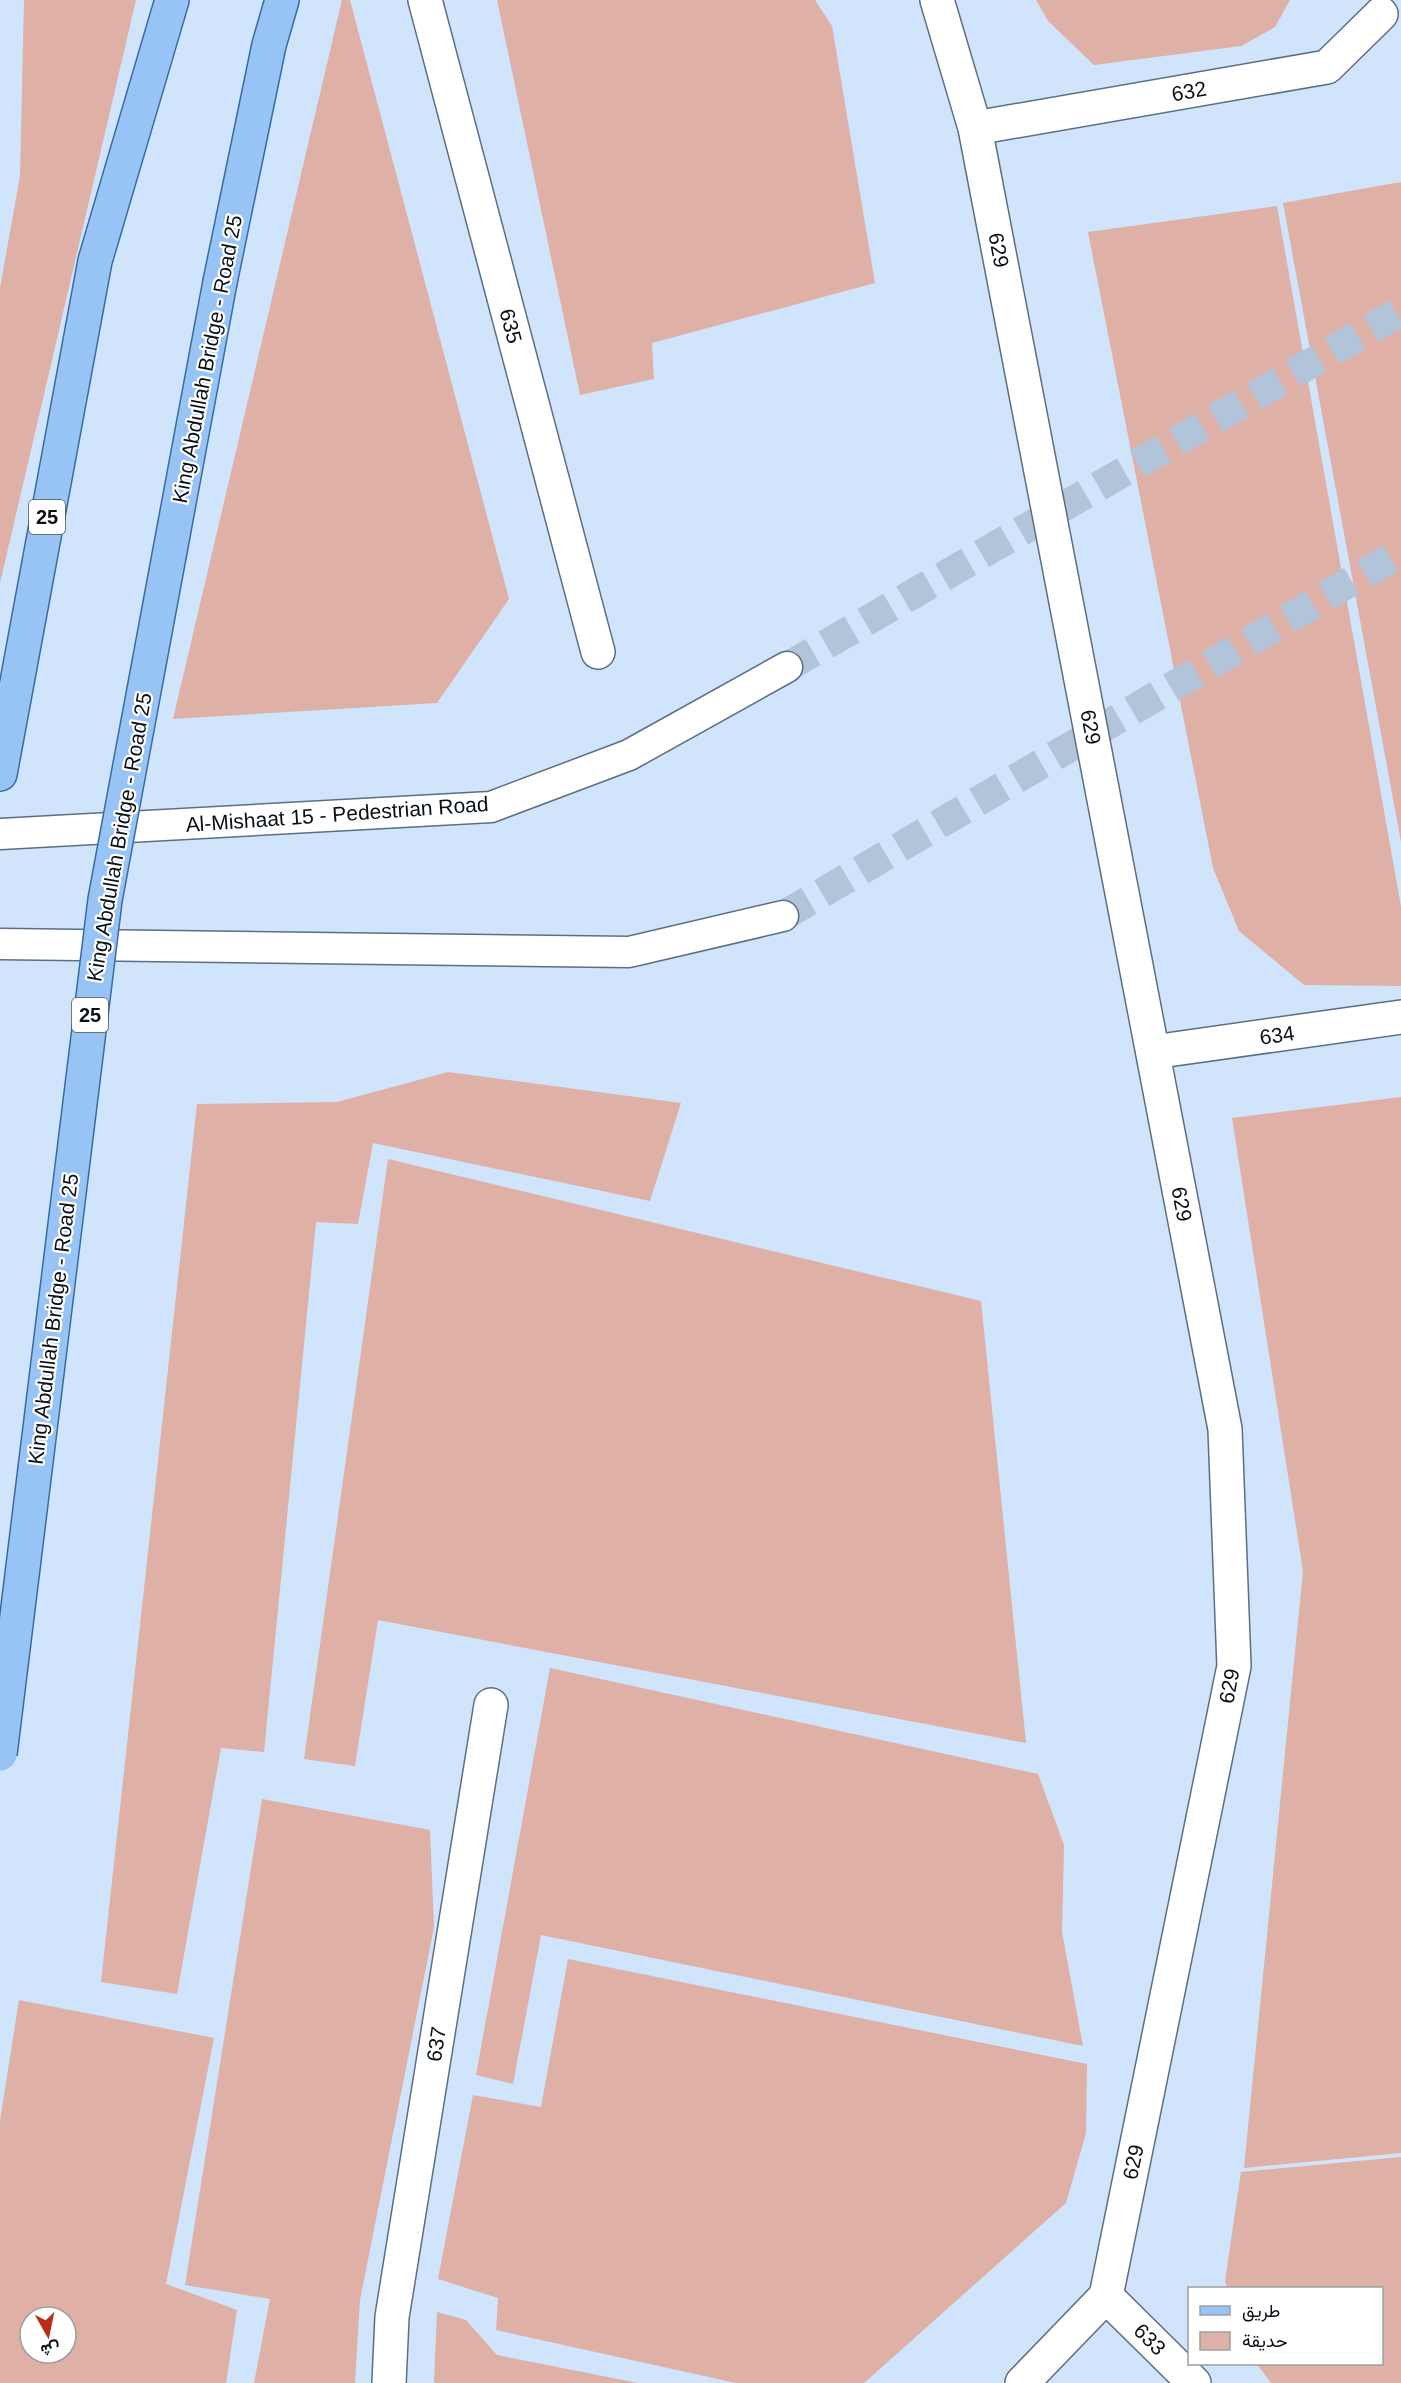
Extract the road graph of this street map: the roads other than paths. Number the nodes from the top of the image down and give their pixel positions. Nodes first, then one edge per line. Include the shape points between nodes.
1 (172, 0) edge
2 (282, 0) edge
3 (425, 0) edge
4 (936, 0) edge
5 (1381, 14) dead end
6 (975, 128) junction
7 (598, 652) dead end
8 (787, 667) tunnel mouth
9 (0, 774) edge
10 (0, 834) edge
11 (783, 916) tunnel mouth
12 (0, 944) edge
13 (1401, 1017) edge
14 (1153, 1052) junction
15 (491, 1705) dead end
16 (0, 1754) edge
17 (1106, 2296) junction
18 (389, 2383) edge
19 (1022, 2383) edge
20 (1194, 2383) edge

1 - 9 main road, 25 via 94,261
2 - 16 main road, King Abdullah Bridge - Road 25 / 25, bridge via 269,45 220,282 105,900
3 - 7 street, 635
4 - 6 street, 629
5 - 6 street, 632 via 1327,68
6 - 14 street, 629
8 - 10 street, Al-Mishaat 15 - Pedestrian Road via 629,755 490,807
11 - 12 street via 629,952
13 - 14 street, 634
14 - 17 street, 629 via 1225,1429 1234,1666
15 - 18 street, 637 via 392,2317
17 - 19 street
17 - 20 street, 633

